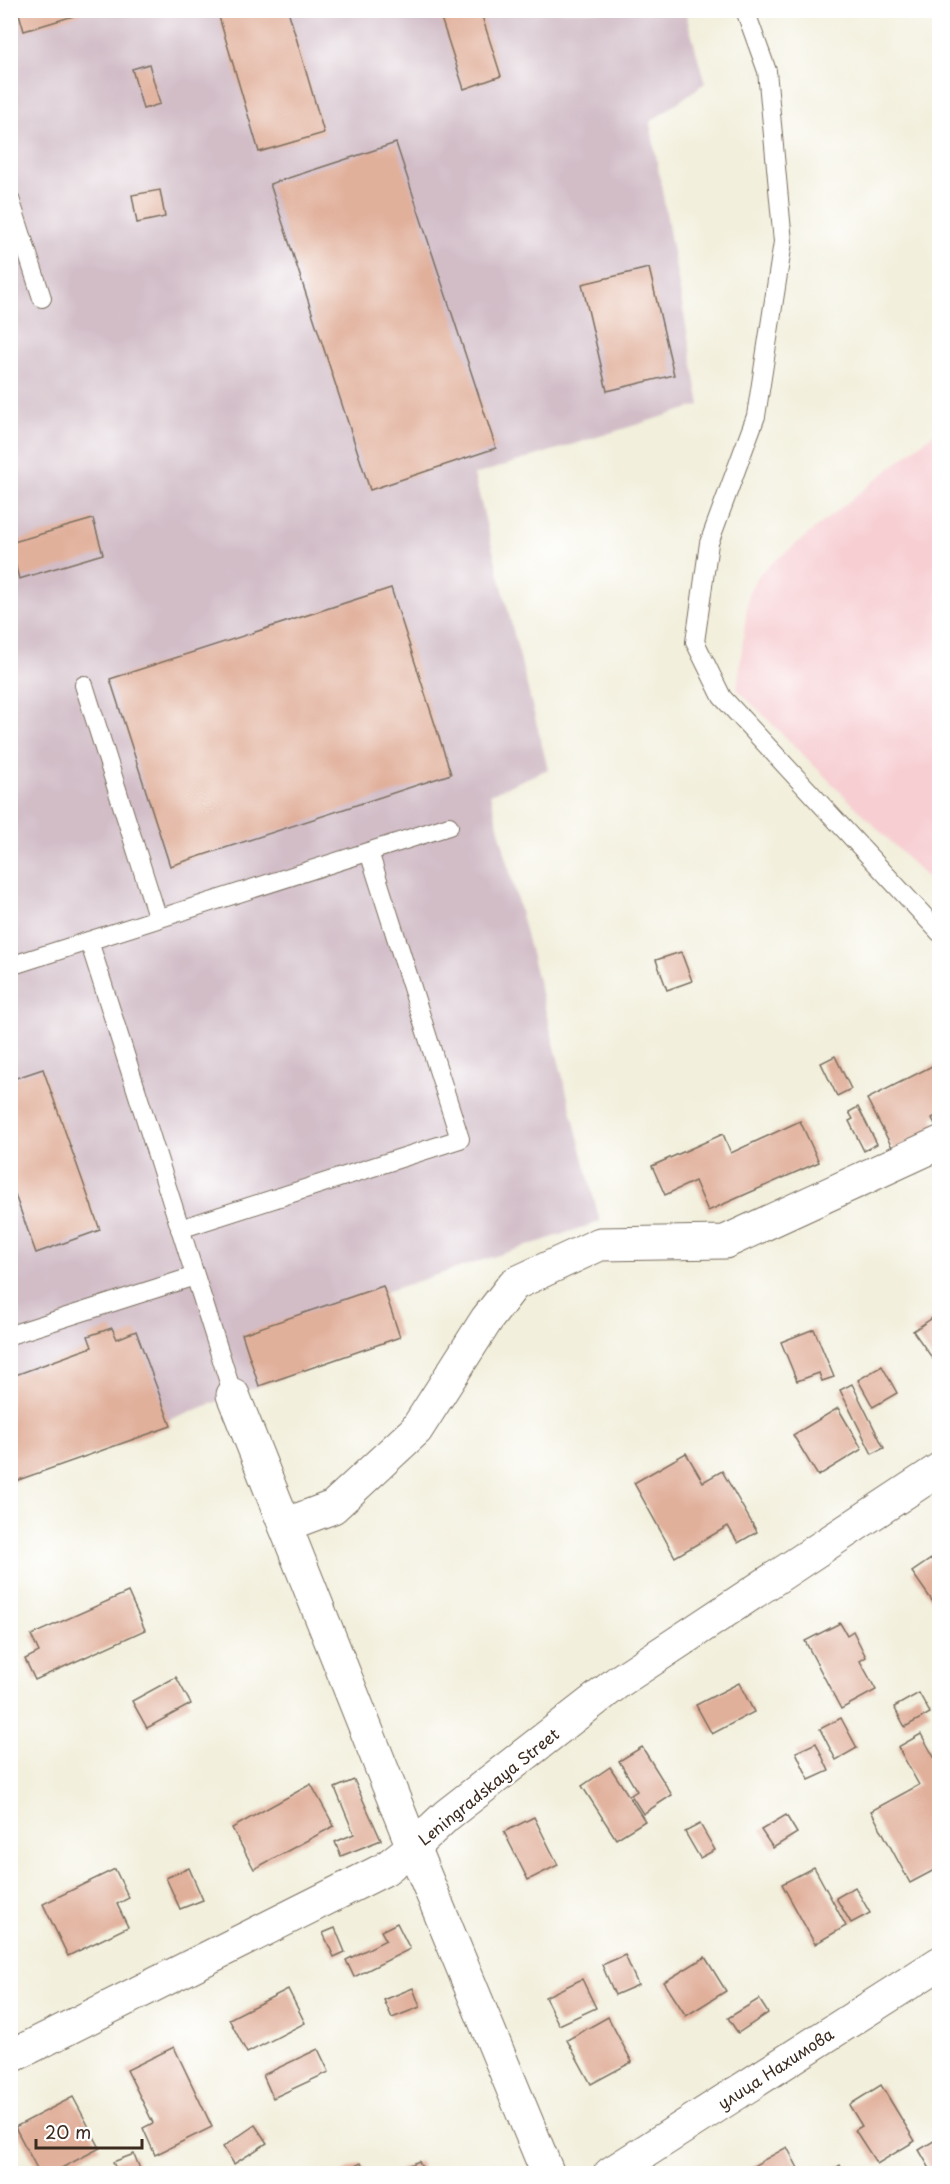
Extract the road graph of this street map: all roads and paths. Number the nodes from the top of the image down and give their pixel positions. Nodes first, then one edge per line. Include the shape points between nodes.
1 (745, 10) edge
2 (10, 199) edge
3 (42, 298) dead end
4 (84, 685) dead end
5 (449, 826) dead end
6 (369, 852) junction
7 (158, 919) junction
8 (939, 933) edge
9 (89, 941) junction
10 (10, 966) edge
11 (939, 1143) edge
12 (180, 1229) junction
13 (195, 1276) junction
14 (10, 1335) edge
15 (233, 1395) joint
16 (939, 1469) edge
17 (285, 1525) junction
18 (413, 1846) junction
19 (939, 1963) edge
20 (10, 2057) edge
21 (548, 2174) edge
22 (610, 2174) edge

1 - 8 lane via 767,71 783,242 756,416 709,543 695,642 722,697
2 - 3 lane
4 - 7 lane
5 - 6 lane
6 - 7 lane
6 - 12 lane via 460,1139
7 - 9 lane
9 - 10 lane
9 - 12 lane
11 - 17 street via 725,1242 600,1244 514,1284 416,1430 333,1507
12 - 13 lane
13 - 14 lane
13 - 15 lane
15 - 17 street
16 - 18 street, Leningradskaya Street via 618,1682
17 - 18 street
18 - 20 street, Leningradskaya Street via 385,1869
18 - 21 street
19 - 22 street, улица Нахимова

